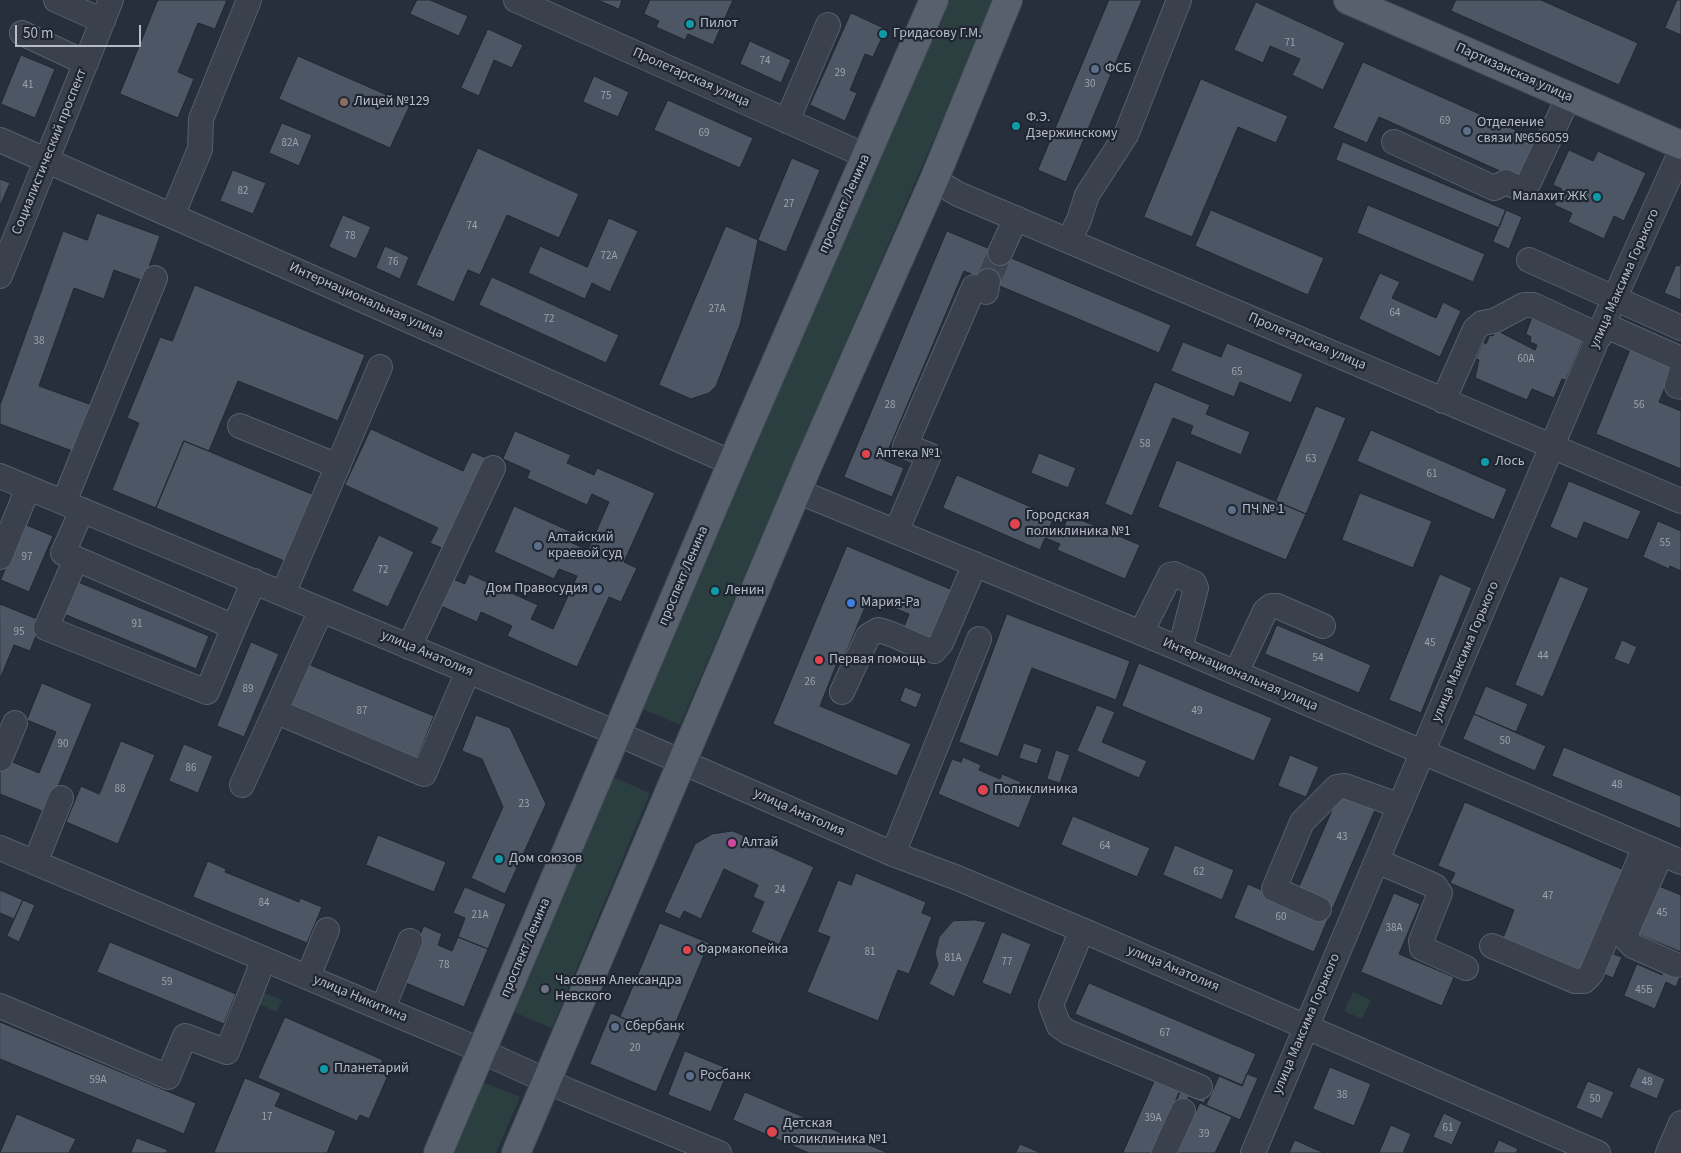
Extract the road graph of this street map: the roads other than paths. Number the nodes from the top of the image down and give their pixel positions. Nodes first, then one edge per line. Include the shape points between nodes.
1 (56, 0) edge
2 (249, 0) edge
3 (516, 0) edge
4 (934, 0) edge
5 (1008, 0) edge
6 (1178, 0) edge
7 (1348, 0) edge
8 (107, 10) edge
9 (828, 24) dead end
10 (22, 33) dead end
11 (86, 63) junction
12 (1569, 96) junction
13 (788, 121) junction
14 (0, 140) edge
15 (1394, 142) dead end
16 (1681, 146) edge
17 (1681, 151) edge
18 (866, 156) junction
19 (46, 161) junction
20 (934, 180) junction
21 (172, 216) junction
22 (1016, 218) junction
23 (1069, 240) junction
24 (1000, 253) tunnel mouth
25 (1529, 260) dead end
26 (0, 276) edge
27 (155, 278) dead end
28 (988, 281) tunnel mouth
29 (1615, 297) junction
30 (1681, 328) edge
31 (1602, 330) junction
32 (1681, 359) edge
33 (380, 367) dead end
34 (1681, 373) edge
35 (1681, 387) edge
36 (1443, 401) junction
37 (240, 426) dead end
38 (1553, 446) junction
39 (732, 463) junction
40 (338, 466) junction
41 (493, 468) dead end
42 (0, 476) edge
43 (28, 488) junction
44 (797, 491) junction
45 (1681, 500) edge
46 (73, 506) junction
47 (896, 532) junction
48 (0, 557) edge
49 (76, 559) junction
50 (974, 564) junction
51 (254, 581) junction
52 (283, 594) junction
53 (321, 610) junction
54 (1323, 626) dead end
55 (234, 627) junction
56 (1141, 633) junction
57 (979, 639) dead end
58 (409, 647) junction
59 (1180, 649) junction
60 (468, 672) junction
61 (1236, 673) junction
62 (842, 692) dead end
63 (275, 711) junction
64 (15, 723) dead end
65 (617, 734) junction
66 (1423, 754) junction
67 (0, 759) edge
68 (682, 762) junction
69 (242, 785) dead end
70 (61, 798) dead end
71 (1400, 806) junction
72 (0, 848) edge
73 (893, 854) junction
74 (1662, 854) edge
75 (1376, 861) junction
76 (35, 863) junction
77 (1320, 909) dead end
78 (327, 930) dead end
79 (1082, 930) junction
80 (410, 941) dead end
81 (1492, 946) dead end
82 (264, 958) junction
83 (1676, 965) dead end
84 (1466, 968) dead end
85 (308, 977) junction
86 (0, 1006) edge
87 (383, 1008) junction
88 (1305, 1026) junction
89 (482, 1051) junction
90 (547, 1081) junction
91 (1200, 1087) dead end
92 (1183, 1111) dead end
93 (1681, 1124) edge
94 (438, 1153) edge
95 (516, 1153) edge
96 (719, 1153) edge
97 (1164, 1153) edge
98 (1253, 1153) edge
99 (1598, 1153) edge
100 (1668, 1153) edge

1 - 8 street
2 - 21 street via 201,119 200,150
3 - 13 street, Пролетарская улица
4 - 18 main road, проспект Ленина
5 - 20 main road
6 - 23 street via 1126,135 1087,195
7 - 12 main road, Партизанская улица
8 - 11 street, Социалистический проспект
9 - 13 street
10 - 11 street
11 - 19 street, Социалистический проспект
12 - 15 street via 1529,182 1523,187 1506,182 1494,188
12 - 16 main road, Партизанская улица
13 - 18 street, Пролетарская улица
14 - 19 street, Интернациональная улица
17 - 29 street, улица Максима Горького
18 - 39 main road, проспект Ленина
19 - 21 street, Интернациональная улица
19 - 26 street, Социалистический проспект
20 - 22 street, Пролетарская улица via 958,194
20 - 44 main road
21 - 39 street, Интернациональная улица
22 - 23 street, Пролетарская улица
22 - 24 street
23 - 36 street, Пролетарская улица
25 - 29 street
27 - 46 street
28 - 47 street via 986,292 974,287 906,446 929,455
29 - 30 street
29 - 31 street, улица Максима Горького
31 - 32 street
31 - 36 street via 1533,305 1524,305 1482,323 1475,329
31 - 38 street, улица Максима Горького
33 - 40 street
34 - 35 street via 1677,386
36 - 38 street, Пролетарская улица
37 - 40 street
38 - 45 street, Пролетарская улица
38 - 66 street, улица Максима Горького
39 - 65 main road, проспект Ленина
40 - 52 street
41 - 58 street
42 - 43 street, улица Анатолия
43 - 46 street, улица Анатолия
43 - 48 street
44 - 47 street, Интернациональная улица
44 - 68 main road
46 - 49 street via 63,553
46 - 51 street, улица Анатолия
47 - 50 street, Интернациональная улица
49 - 55 street
49 - 55 street via 46,628 208,692
50 - 56 street, Интернациональная улица
50 - 62 street via 941,643 934,651 878,630 868,636
51 - 52 street, улица Анатолия
51 - 55 street
52 - 53 street, улица Анатолия
53 - 58 street, улица Анатолия
53 - 63 street
54 - 61 street via 1271,606 1265,610
56 - 59 street, Интернациональная улица
56 - 59 street via 1170,575 1174,574 1194,583 1196,588
57 - 73 street
58 - 60 street, улица Анатолия
59 - 61 street, Интернациональная улица
60 - 63 street via 424,774
60 - 65 street, улица Анатолия
61 - 66 street, Интернациональная улица
63 - 69 street
64 - 67 street
65 - 68 street, улица Анатолия
65 - 89 main road, проспект Ленина
66 - 71 street, улица Максима Горького
66 - 74 street, Интернациональная улица
68 - 73 street, улица Анатолия
68 - 90 main road
70 - 76 street
71 - 75 street, улица Максима Горького
71 - 77 street via 1346,786 1337,788 1302,822 1274,888
72 - 76 street, улица Никитина
73 - 79 street, улица Анатолия
74 - 81 street via 1584,981 1576,981
74 - 83 street via 1627,931 1627,940 1633,946
75 - 84 street via 1435,886 1440,892 1421,941 1422,948
75 - 88 street, улица Максима Горького
76 - 82 street, улица Никитина
78 - 85 street
79 - 88 street, улица Анатолия
79 - 91 street via 1051,1005 1059,1026
80 - 87 street
82 - 85 street, улица Никитина
82 - 86 street via 227,1052 185,1036 168,1077
85 - 87 street, улица Никитина
87 - 89 street, улица Никитина
88 - 98 street, улица Максима Горького
88 - 99 street, улица Анатолия
89 - 90 street, улица Никитина
89 - 94 main road, проспект Ленина
90 - 95 main road
90 - 96 street, улица Никитина
92 - 97 street
93 - 100 street

